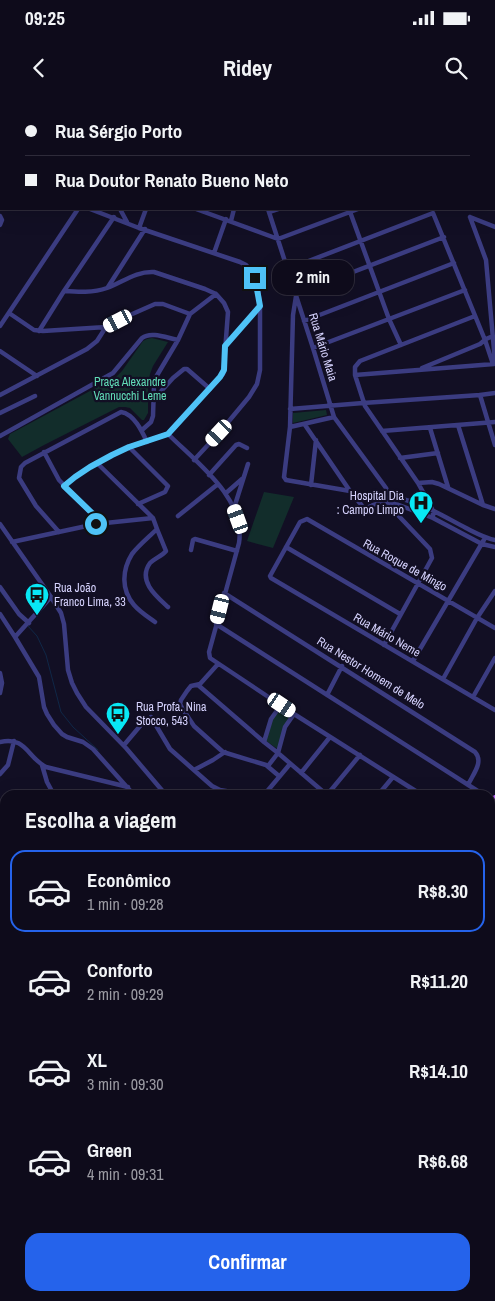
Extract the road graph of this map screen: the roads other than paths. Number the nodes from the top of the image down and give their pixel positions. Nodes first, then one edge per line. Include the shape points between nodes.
1 (77, 210) edge
2 (93, 210) edge
3 (121, 210) edge
4 (146, 210) edge
5 (199, 210) edge
6 (234, 210) edge
7 (269, 210) edge
8 (349, 210) edge
9 (0, 216) edge
10 (114, 217) junction
11 (229, 220) junction
12 (127, 222) junction
13 (0, 224) edge
14 (495, 227) edge
15 (139, 228) junction
16 (145, 229) junction
17 (444, 237) junction
18 (278, 240) junction
19 (360, 241) junction
20 (214, 253) junction
21 (454, 262) junction
22 (370, 267) junction
23 (288, 269) junction
24 (107, 288) junction
25 (465, 290) junction
26 (64, 291) junction
27 (379, 292) junction
28 (216, 294) junction
29 (296, 294) junction
30 (260, 306) junction
31 (300, 309) junction
32 (9, 313) junction
33 (190, 314) junction
34 (293, 315) junction
35 (476, 316) junction
36 (389, 319) junction
37 (304, 321) junction
38 (0, 326) edge
39 (106, 327) junction
40 (39, 331) junction
41 (493, 336) junction
42 (178, 340) junction
43 (485, 340) junction
44 (401, 345) junction
45 (225, 346) junction
46 (313, 348) junction
47 (0, 351) edge
48 (494, 363) edge
49 (416, 370) junction
50 (355, 375) junction
51 (37, 376) junction
52 (210, 389) junction
53 (495, 393) edge
54 (0, 395) edge
55 (480, 395) junction
56 (35, 396) dead end
57 (155, 398) junction
58 (363, 403) junction
59 (330, 406) junction
60 (290, 410) junction
61 (0, 413) edge
62 (334, 418) junction
63 (495, 422) edge
64 (488, 423) junction
65 (305, 425) junction
66 (458, 425) junction
67 (290, 427) junction
68 (430, 428) junction
69 (142, 430) junction
70 (382, 431) junction
71 (168, 434) junction
72 (0, 436) edge
73 (316, 440) junction
74 (147, 442) junction
75 (495, 445) edge
76 (129, 447) junction
77 (247, 448) dead end
78 (44, 452) junction
79 (438, 453) junction
80 (400, 458) junction
81 (194, 460) junction
82 (97, 463) junction
83 (248, 464) dead end
84 (209, 475) junction
85 (243, 478) junction
86 (418, 483) junction
87 (218, 484) junction
88 (311, 485) junction
89 (64, 486) junction
90 (448, 487) junction
91 (350, 491) junction
92 (226, 492) junction
93 (389, 499) junction
94 (138, 504) junction
95 (398, 505) junction
96 (483, 505) junction
97 (234, 508) junction
98 (495, 509) edge
99 (433, 511) junction
100 (395, 512) junction
101 (178, 516) dead end
102 (153, 518) junction
103 (433, 518) junction
104 (0, 524) edge
105 (96, 524) junction
106 (157, 529) junction
107 (59, 532) junction
108 (486, 538) junction
109 (495, 540) edge
110 (12, 542) junction
111 (482, 544) junction
112 (286, 547) junction
113 (495, 548) edge
114 (190, 550) dead end
115 (237, 551) junction
116 (418, 583) junction
117 (0, 587) edge
118 (495, 591) edge
119 (224, 593) junction
120 (50, 597) junction
121 (449, 601) junction
122 (168, 608) dead end
123 (0, 614) edge
124 (400, 614) junction
125 (477, 618) junction
126 (155, 622) dead end
127 (28, 624) junction
128 (216, 624) junction
129 (495, 628) edge
130 (17, 636) junction
131 (384, 645) junction
132 (495, 658) edge
133 (413, 662) junction
134 (218, 664) junction
135 (342, 666) junction
136 (0, 673) edge
137 (443, 679) junction
138 (198, 685) junction
139 (0, 693) edge
140 (327, 695) junction
141 (473, 697) junction
142 (281, 705) junction
143 (495, 710) edge
144 (294, 714) junction
145 (330, 737) junction
146 (14, 741) junction
147 (0, 742) edge
148 (264, 742) junction
149 (124, 745) junction
150 (225, 752) junction
151 (278, 753) junction
152 (360, 755) junction
153 (290, 764) junction
154 (42, 765) junction
155 (268, 766) junction
156 (194, 770) junction
157 (301, 772) junction
158 (0, 774) edge
159 (279, 776) junction
160 (393, 776) junction
161 (468, 785) junction
162 (128, 787) junction
163 (51, 790) edge
164 (130, 790) edge
165 (162, 790) edge
166 (222, 790) edge
167 (268, 790) edge
168 (321, 790) edge
169 (331, 790) edge
170 (382, 790) edge
171 (414, 790) edge
172 (476, 790) edge

1 - 32 street
2 - 10 street
3 - 12 street
4 - 15 street
5 - 11 street
6 - 11 street
7 - 18 street, Rua Mário Maia
8 - 18 street
8 - 19 street
9 - 13 street
10 - 12 street
10 - 26 street
11 - 18 street
11 - 20 street
12 - 15 street
14 - 41 street via 470,217 486,260
15 - 16 street
16 - 20 street
16 - 24 street
17 - 19 street via 434,213
17 - 21 street
17 - 22 street
18 - 23 street, Rua Mário Maia
19 - 22 street
19 - 23 street
20 - 30 street via 250,269
21 - 25 street
21 - 27 street
22 - 27 street
22 - 29 street
23 - 29 street, Rua Mário Maia
24 - 26 street
24 - 28 street via 132,276 154,272
25 - 35 street
25 - 36 street
26 - 40 street
27 - 36 street
27 - 37 street
28 - 33 street
28 - 45 street via 228,312
29 - 31 street, Rua Mário Maia
29 - 34 street
30 - 45 street
30 - 81 street via 260,370 256,384 249,397
31 - 34 street
31 - 37 street, Rua Mário Maia
32 - 38 street
32 - 40 street
33 - 39 street via 155,304
33 - 42 street
34 - 60 street
35 - 43 street
35 - 44 street
36 - 44 street
36 - 46 street
37 - 46 street, Rua Mário Maia
39 - 40 street
39 - 51 street via 92,346
41 - 43 street
41 - 48 street
42 - 57 street via 156,376
42 - 72 street via 145,335 114,374
43 - 48 street
43 - 49 street
44 - 50 street via 358,362
45 - 52 street via 222,374
46 - 59 street, Rua Mário Maia
47 - 51 street
48 - 49 street
49 - 50 street
50 - 58 street
51 - 54 street
52 - 57 street via 184,369
52 - 71 street
53 - 55 street
55 - 58 street
55 - 64 street
56 - 61 street
57 - 69 street via 152,419
58 - 59 street
58 - 70 street
59 - 60 street
59 - 62 street, Rua Mário Maia
60 - 67 street
62 - 65 street
62 - 93 street, Rua Mário Maia via 386,488
63 - 64 street
64 - 66 street
64 - 75 street
65 - 67 street
65 - 73 street
66 - 68 street
66 - 96 street
67 - 88 street via 284,476 286,480
68 - 70 street
68 - 79 street
69 - 74 street
69 - 78 street via 126,413 118,413
70 - 80 street
71 - 74 street
71 - 81 street
73 - 88 street
73 - 91 street
74 - 76 street
76 - 82 street
76 - 94 street via 168,486 165,492
77 - 84 street via 236,444
78 - 89 street
78 - 107 street via 21,467 19,478 36,506
79 - 80 street
79 - 90 street
80 - 86 street
81 - 84 street
82 - 89 street
82 - 94 street
83 - 85 street
84 - 87 street
85 - 92 street
85 - 97 street
86 - 90 street via 432,482
86 - 99 street
87 - 92 street
87 - 101 street
88 - 91 street
89 - 105 street via 93,514
90 - 96 street
91 - 93 street via 366,508
92 - 97 street
93 - 95 street
93 - 99 street via 410,500
93 - 100 street, Rua Mário Maia
94 - 102 street
95 - 100 street
95 - 103 street
96 - 98 street
97 - 115 street via 240,528
99 - 103 street
99 - 108 street
100 - 116 street, Rua Mário Maia via 432,553
102 - 105 street
102 - 106 street
103 - 111 street
104 - 110 street
105 - 107 street
106 - 122 street via 165,552 149,565 146,577 151,590
106 - 126 street via 132,555 124,578 129,599
107 - 110 street
108 - 109 street
108 - 111 street
110 - 120 street
111 - 113 street
111 - 121 street
112 - 116 street, Rua Roque de Mingo via 300,522 307,519
112 - 124 street
112 - 131 street, Rua Mário Neme via 270,577
114 - 115 street via 195,539
115 - 119 street
116 - 121 street, Rua Roque de Mingo
116 - 124 street
117 - 127 street
118 - 125 street
119 - 128 street
119 - 135 street, Rua Nestor Homem de Melo
120 - 127 street
120 - 149 street via 64,622 66,663 72,683 86,707
121 - 125 street, Rua Roque de Mingo
121 - 133 street
123 - 130 street
124 - 131 street
125 - 129 street, Rua Roque de Mingo
125 - 137 street
127 - 130 street
128 - 134 street via 209,655
128 - 140 street
130 - 162 street via 39,677 44,707 58,730 88,745
131 - 133 street, Rua Mário Neme
132 - 141 street
133 - 137 street, Rua Mário Neme
134 - 138 street
134 - 142 street
135 - 140 street
135 - 161 street, Rua Nestor Homem de Melo via 475,752 479,763
136 - 139 street
137 - 141 street, Rua Mário Neme
138 - 148 street
138 - 150 street via 189,688 180,704 194,726
140 - 161 street
141 - 143 street, Rua Mário Neme
142 - 144 street
142 - 148 street via 271,720
144 - 145 street
144 - 151 street via 285,727
145 - 152 street
145 - 157 street
146 - 147 street
146 - 154 street
146 - 158 street via 8,765
148 - 151 street
149 - 156 street via 148,718 170,749
149 - 165 street
150 - 155 street
150 - 156 street
151 - 153 street
151 - 155 street
152 - 160 street
152 - 169 street
153 - 157 street
153 - 159 street
154 - 162 street
154 - 163 street
155 - 159 street
156 - 166 street
157 - 168 street
159 - 167 street
160 - 170 street
160 - 171 street
161 - 172 street
162 - 164 street

